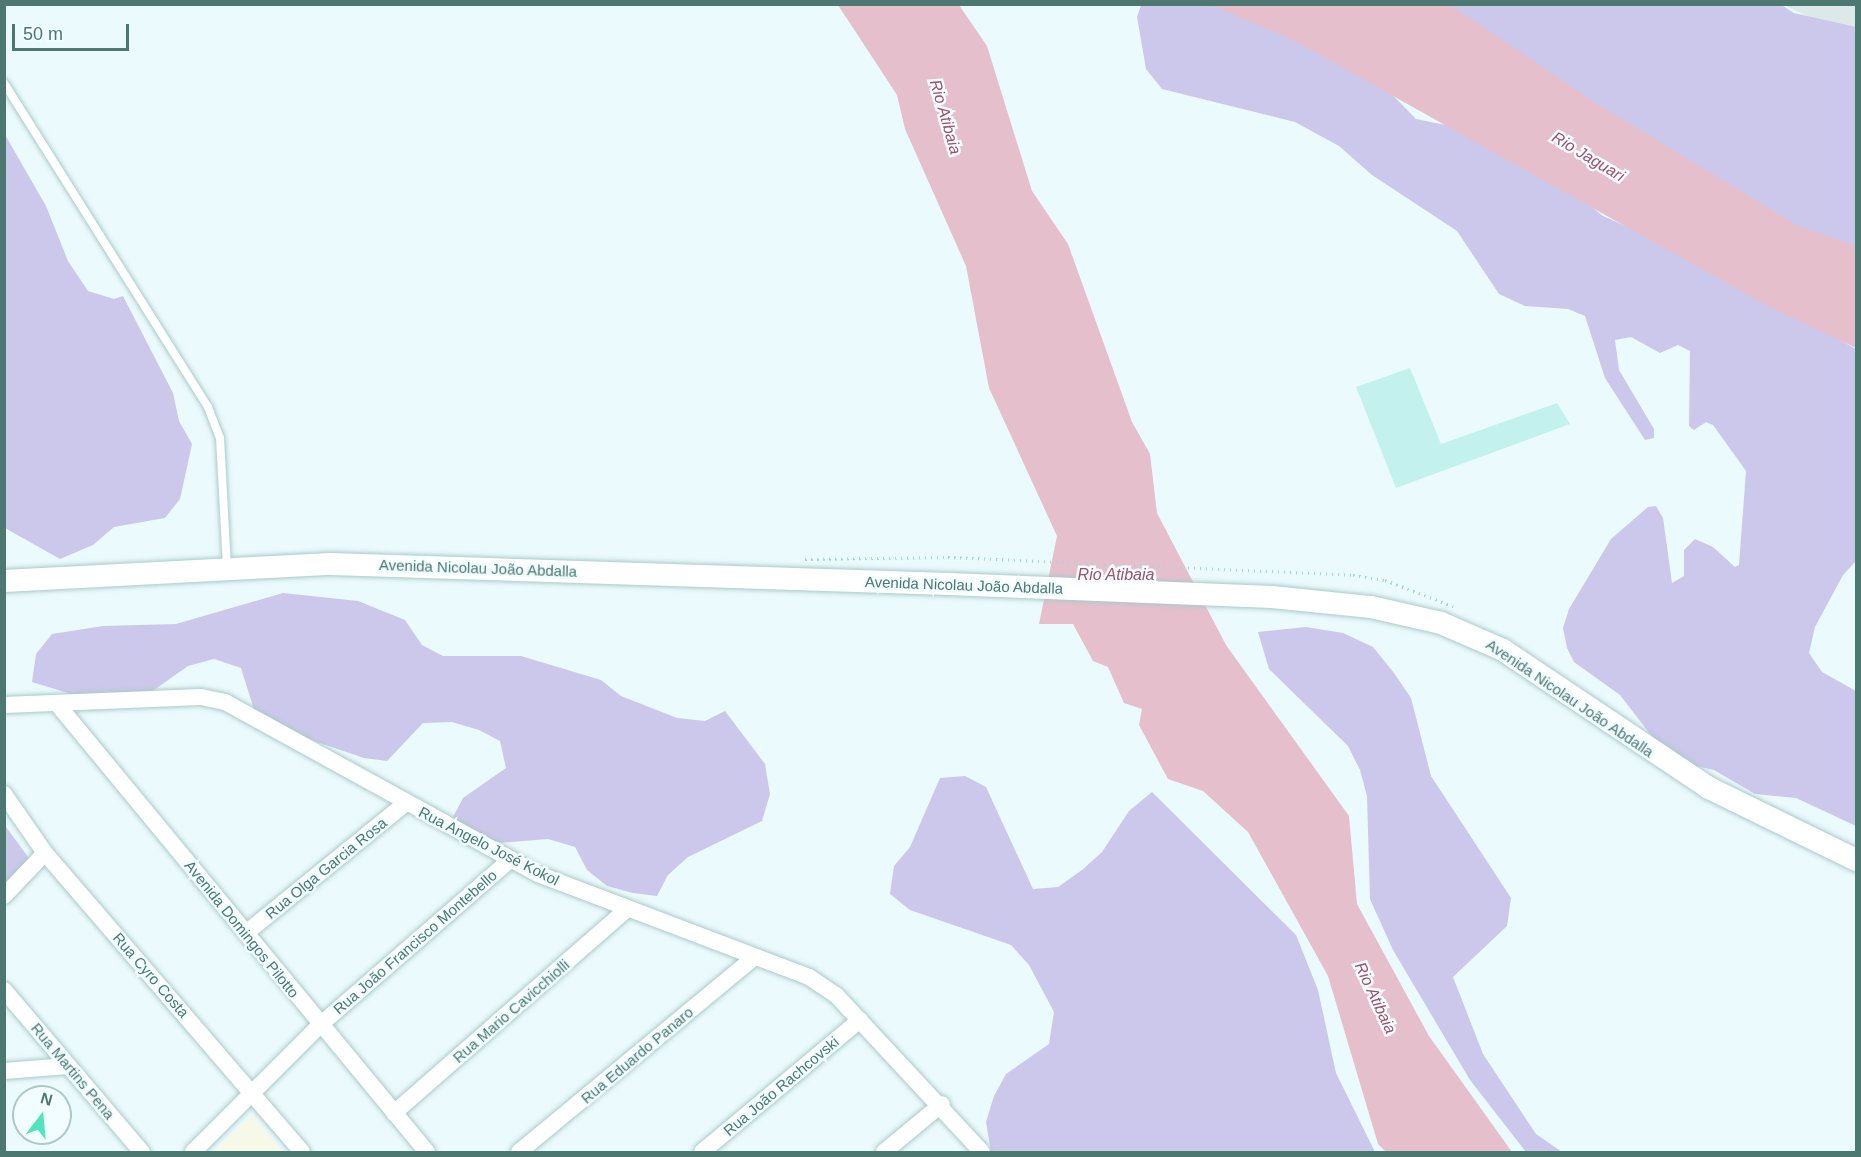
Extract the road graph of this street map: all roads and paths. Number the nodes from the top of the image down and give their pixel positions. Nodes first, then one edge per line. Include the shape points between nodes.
1 (4, 83) edge
2 (948, 557) dead end
3 (227, 566) junction
4 (1272, 570) dead end
5 (4, 581) edge
6 (4, 705) edge
7 (58, 705) junction
8 (4, 794) edge
9 (406, 803) junction
10 (45, 853) junction
11 (510, 860) junction
12 (1857, 860) edge
13 (4, 896) edge
14 (628, 908) junction
15 (246, 933) junction
16 (754, 957) junction
17 (4, 990) edge
18 (860, 1020) junction
19 (320, 1025) junction
20 (68, 1066) junction
21 (4, 1071) edge
22 (252, 1092) junction
23 (942, 1104) junction
24 (394, 1113) junction
25 (142, 1152) edge
26 (193, 1152) edge
27 (302, 1152) edge
28 (427, 1152) edge
29 (519, 1152) edge
30 (702, 1152) edge
31 (884, 1152) edge
32 (982, 1152) edge

1 - 3 lane via 208,407 220,438
2 - 4 path
3 - 5 main road, Avenida Nicolau João Abdalla
3 - 12 main road, Avenida Nicolau João Abdalla via 332,564 948,584 1272,597 1371,607 1472,633 1709,788
6 - 7 street, Rua Angelo José Kokol
7 - 9 street, Rua Angelo José Kokol via 176,697 225,702
7 - 15 street, Avenida Domingos Pilotto
8 - 10 street, Rua Cyro Costa
9 - 11 street, Rua Angelo José Kokol
9 - 15 street, Rua Olga Garcia Rosa
10 - 13 street
10 - 22 street, Rua Cyro Costa
11 - 14 street, Rua Angelo José Kokol
11 - 19 street, Rua João Francisco Montebello
14 - 16 street, Rua Angelo José Kokol
14 - 24 street, Rua Mario Cavicchiolli
15 - 19 street, Avenida Domingos Pilotto
16 - 18 street, Rua Angelo José Kokol via 809,977
16 - 29 street, Rua Eduardo Panaro
17 - 20 street, Rua Martins Pena
18 - 23 street, Rua Angelo José Kokol
18 - 30 street, Rua João Rachcovski
19 - 22 street, Rua João Francisco Montebello
19 - 24 street, Avenida Domingos Pilotto
20 - 21 street
20 - 25 street, Rua Martins Pena
22 - 26 street, Rua João Francisco Montebello
22 - 27 street, Rua Cyro Costa
23 - 31 street
23 - 32 street, Rua Angelo José Kokol
24 - 28 street, Avenida Domingos Pilotto

